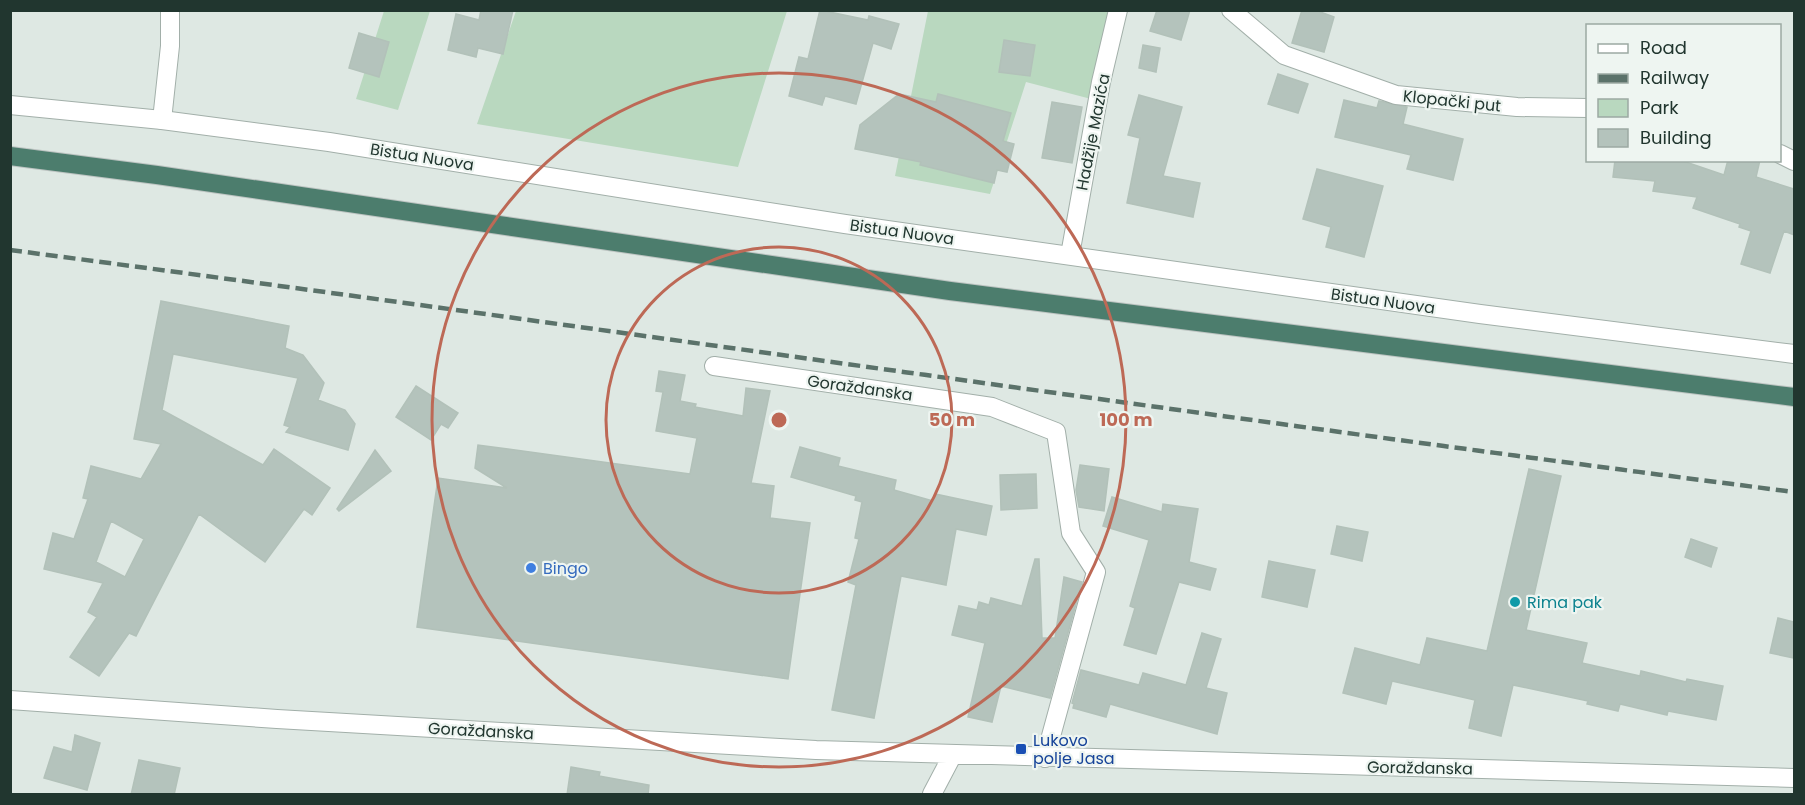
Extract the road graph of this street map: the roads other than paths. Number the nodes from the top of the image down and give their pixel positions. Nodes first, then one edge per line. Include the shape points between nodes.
1 (1118, 10) edge
2 (1231, 10) edge
3 (172, 12) edge
4 (10, 105) edge
5 (1586, 108) edge
6 (162, 120) junction
7 (10, 156) edge
8 (1070, 255) junction
9 (1794, 354) edge
10 (714, 366) dead end
11 (1794, 397) edge
12 (10, 700) edge
13 (952, 756) junction
14 (1045, 758) junction
15 (1794, 778) edge
16 (932, 795) edge
17 (1790, 795) edge

1 - 8 street, Hadžije Mazića
2 - 5 street, Klopački put via 1284,55 1396,95 1517,107
3 - 6 street
4 - 6 street, Bistua Nuova
6 - 8 street, Bistua Nuova
7 - 11 highway via 950,291
8 - 9 street, Bistua Nuova
10 - 14 street, Goraždanska via 992,407 1056,432 1071,532 1096,572
12 - 13 street, Goraždanska via 289,720
13 - 14 street, Goraždanska
13 - 16 street
14 - 15 street, Goraždanska
15 - 17 street

